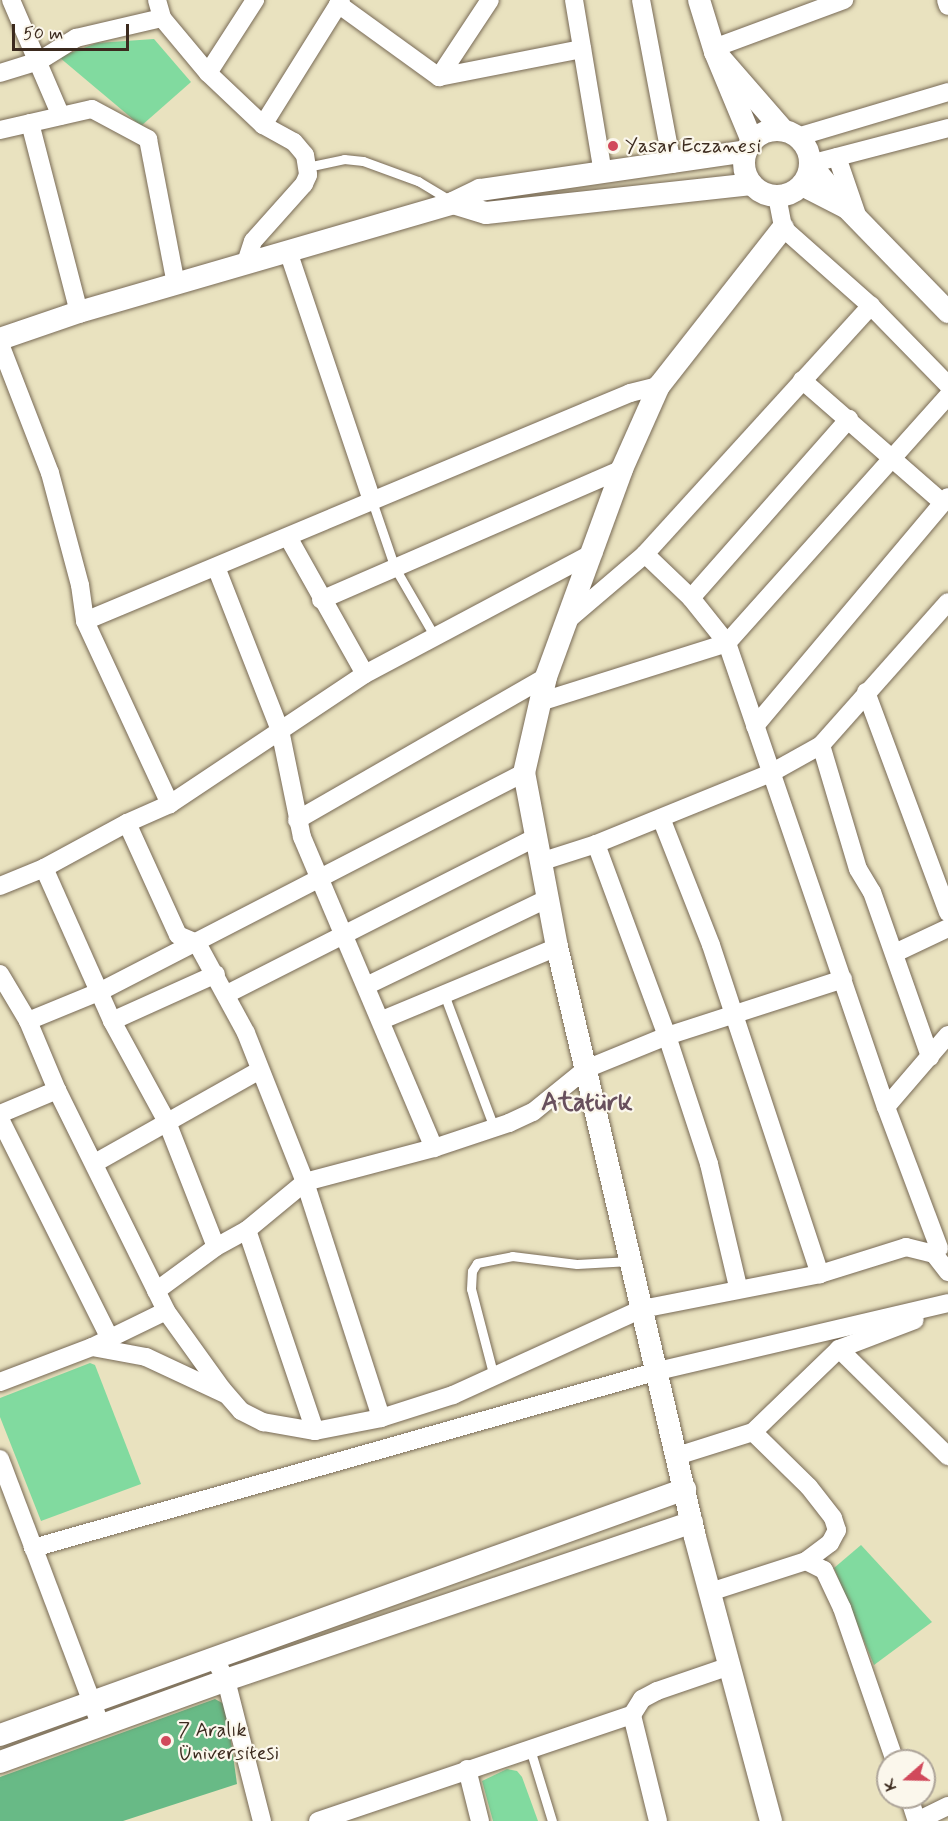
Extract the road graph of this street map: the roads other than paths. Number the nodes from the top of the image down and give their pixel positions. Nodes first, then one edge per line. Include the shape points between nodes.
1 (11, 0) edge
2 (157, 0) edge
3 (255, 0) edge
4 (490, 0) edge
5 (574, 0) edge
6 (640, 0) edge
7 (699, 0) edge
8 (844, 0) edge
9 (946, 0) edge
10 (339, 2) edge
11 (948, 6) edge
12 (162, 18) junction
13 (582, 49) junction
14 (715, 50) junction
15 (39, 61) junction
16 (0, 73) edge
17 (208, 73) junction
18 (439, 77) junction
19 (948, 92) edge
20 (61, 116) junction
21 (30, 123) junction
22 (263, 125) junction
23 (948, 128) edge
24 (0, 130) edge
25 (790, 134) junction
26 (749, 146) junction
27 (837, 157) junction
28 (672, 164) junction
29 (810, 164) junction
30 (307, 167) junction
31 (603, 173) junction
32 (751, 184) junction
33 (802, 185) junction
34 (777, 196) junction
35 (453, 202) junction
36 (853, 214) junction
37 (783, 228) junction
38 (288, 251) junction
39 (246, 263) junction
40 (176, 284) junction
41 (871, 306) junction
42 (79, 312) junction
43 (948, 312) edge
44 (0, 341) edge
45 (802, 380) junction
46 (948, 385) edge
47 (659, 386) junction
48 (948, 396) edge
49 (849, 419) junction
50 (895, 460) junction
51 (622, 469) junction
52 (945, 499) edge
53 (372, 501) junction
54 (288, 537) junction
55 (594, 552) junction
56 (645, 554) junction
57 (216, 567) junction
58 (395, 568) junction
59 (691, 598) junction
60 (321, 600) junction
61 (948, 602) edge
62 (569, 619) junction
63 (85, 621) junction
64 (435, 637) junction
65 (727, 643) junction
66 (365, 674) junction
67 (546, 677) junction
68 (866, 692) junction
69 (540, 702) junction
70 (755, 726) junction
71 (280, 730) junction
72 (821, 745) junction
73 (524, 773) junction
74 (771, 773) junction
75 (170, 804) junction
76 (661, 818) junction
77 (297, 820) junction
78 (127, 823) junction
79 (534, 838) junction
80 (596, 844) junction
81 (540, 862) junction
82 (44, 868) junction
83 (319, 880) junction
84 (0, 886) edge
85 (547, 899) junction
86 (948, 912) edge
87 (948, 928) edge
88 (346, 937) junction
89 (197, 943) junction
90 (557, 947) junction
91 (895, 953) junction
92 (0, 974) edge
93 (216, 974) junction
94 (843, 979) junction
95 (368, 985) junction
96 (101, 991) junction
97 (227, 994) junction
98 (444, 994) junction
99 (733, 1014) junction
100 (382, 1020) junction
101 (28, 1021) junction
102 (112, 1022) junction
103 (948, 1035) edge
104 (667, 1036) junction
105 (930, 1057) junction
106 (586, 1069) junction
107 (258, 1071) junction
108 (57, 1090) junction
109 (886, 1107) junction
110 (0, 1117) edge
111 (167, 1122) junction
112 (494, 1128) junction
113 (434, 1148) junction
114 (95, 1163) junction
115 (305, 1182) junction
116 (247, 1230) junction
117 (216, 1247) junction
118 (940, 1247) edge
119 (631, 1261) junction
120 (948, 1272) edge
121 (820, 1274) junction
122 (738, 1287) junction
123 (156, 1291) junction
124 (948, 1305) edge
125 (642, 1309) junction
126 (166, 1311) junction
127 (109, 1337) junction
128 (92, 1347) junction
129 (839, 1349) junction
130 (658, 1371) junction
131 (494, 1377) junction
132 (0, 1382) edge
133 (228, 1396) junction
134 (381, 1418) junction
135 (315, 1431) junction
136 (753, 1432) junction
137 (678, 1456) junction
138 (948, 1456) edge
139 (0, 1459) edge
140 (685, 1489) junction
141 (692, 1522) junction
142 (33, 1548) junction
143 (806, 1561) junction
144 (710, 1592) junction
145 (214, 1658) junction
146 (730, 1666) junction
147 (226, 1680) junction
148 (91, 1702) junction
149 (632, 1715) junction
150 (101, 1726) junction
151 (0, 1735) edge
152 (530, 1748) junction
153 (891, 1749) edge
154 (0, 1762) edge
155 (467, 1769) junction
156 (948, 1806) edge
157 (262, 1821) edge
158 (318, 1821) edge
159 (480, 1821) edge
160 (552, 1821) edge
161 (658, 1821) edge
162 (771, 1821) edge
163 (917, 1821) edge

1 - 15 street
2 - 12 street
3 - 17 street
4 - 18 street
5 - 13 street
6 - 28 street
7 - 14 street
8 - 14 street
9 - 11 street
10 - 18 street
10 - 22 street
12 - 15 street via 76,38
12 - 17 street
13 - 18 street
13 - 31 street
14 - 25 street
14 - 26 street
15 - 16 street
15 - 20 street
17 - 22 street
19 - 25 street
20 - 21 street
20 - 40 street via 92,109 148,139
21 - 24 street
21 - 42 street
22 - 30 street via 294,142 305,155
23 - 27 street
25 - 26 street via 772,130
25 - 29 street via 808,153
26 - 28 street
26 - 32 street via 745,174
27 - 29 street
27 - 36 street
28 - 31 street
29 - 33 street
29 - 36 street
30 - 35 lane via 344,159 363,161 418,180
30 - 39 street via 304,184 253,241
31 - 35 street via 480,190
32 - 34 street via 760,192
32 - 35 street via 486,213
33 - 34 street via 793,193
33 - 36 street
34 - 37 street
35 - 38 street
36 - 43 street
37 - 41 street
37 - 47 street
38 - 39 street
38 - 53 street
39 - 40 street
40 - 42 street
41 - 45 street
41 - 46 street
42 - 44 street
44 - 63 street via 50,473 80,585
45 - 49 street
45 - 56 street
47 - 51 street
47 - 53 street via 630,393
48 - 50 street
49 - 50 street
49 - 59 street
50 - 52 street
50 - 65 street
51 - 55 street
51 - 58 street
52 - 70 street
53 - 54 street
53 - 58 lane
54 - 57 street
54 - 60 street
55 - 62 street
55 - 64 street
56 - 59 street
56 - 62 street
57 - 63 street
57 - 71 street
58 - 60 street
58 - 64 lane
59 - 65 street
60 - 66 street
61 - 68 street
62 - 67 street
63 - 75 street
64 - 66 street
65 - 69 street
65 - 70 street
66 - 71 street
67 - 69 street
67 - 77 street
68 - 72 street
68 - 86 street
69 - 73 street
70 - 74 street
71 - 75 street
71 - 77 street
72 - 74 street
72 - 91 street via 858,869 872,892
73 - 79 street
73 - 83 street
74 - 76 street
74 - 94 street
75 - 78 street
76 - 80 street
76 - 99 street
77 - 83 street
78 - 82 street
78 - 89 street via 178,934
79 - 81 street
79 - 88 street
80 - 81 street
80 - 104 street
81 - 85 street
82 - 84 street
82 - 96 street
83 - 88 street
83 - 89 street
85 - 90 street
85 - 95 street
87 - 91 street
88 - 95 street
88 - 97 street
89 - 93 street
89 - 96 street
90 - 98 street
90 - 106 street
91 - 105 street
92 - 101 street
93 - 97 street
93 - 102 street
94 - 99 street
94 - 109 street
95 - 100 street
96 - 101 street
96 - 102 street
97 - 107 street
98 - 100 street
98 - 112 lane
99 - 104 street
99 - 121 street
100 - 113 street
101 - 108 street
102 - 111 street
103 - 105 street
104 - 106 street
104 - 122 street via 709,1164
105 - 109 street
106 - 112 street via 533,1112
106 - 119 street
107 - 111 street
107 - 115 street
108 - 110 street
108 - 114 street
109 - 118 street
110 - 127 street
111 - 114 street
111 - 117 street
112 - 113 street
113 - 115 street
114 - 123 street
115 - 116 street
115 - 134 street
116 - 117 street
116 - 135 street
117 - 123 street
118 - 120 street
118 - 121 street via 906,1247
119 - 125 street
119 - 131 lane via 577,1264 512,1256 477,1263 472,1271 471,1289
121 - 122 street
122 - 125 street
123 - 126 street
124 - 129 street via 858,1345
124 - 130 street
125 - 130 street
125 - 131 street
126 - 127 street
126 - 133 street
127 - 128 street
128 - 132 street
128 - 133 street via 146,1357
129 - 136 street
129 - 138 street
130 - 137 street
130 - 142 street
131 - 134 street
133 - 135 street via 241,1411 263,1422
134 - 135 street
136 - 137 street
136 - 143 street via 802,1479 833,1518 837,1530 831,1543
137 - 140 street
139 - 142 street
140 - 141 street
140 - 145 street
141 - 144 street
141 - 147 street
142 - 148 street
143 - 144 street
143 - 153 street via 824,1570 842,1608
144 - 146 street
145 - 147 street
145 - 148 street
146 - 149 street via 657,1691 642,1699
146 - 162 street
147 - 150 street
147 - 157 street
148 - 150 street
148 - 151 street
149 - 152 street
149 - 161 street
150 - 154 street
152 - 155 street
152 - 160 lane
155 - 158 street
155 - 159 street
156 - 163 street

